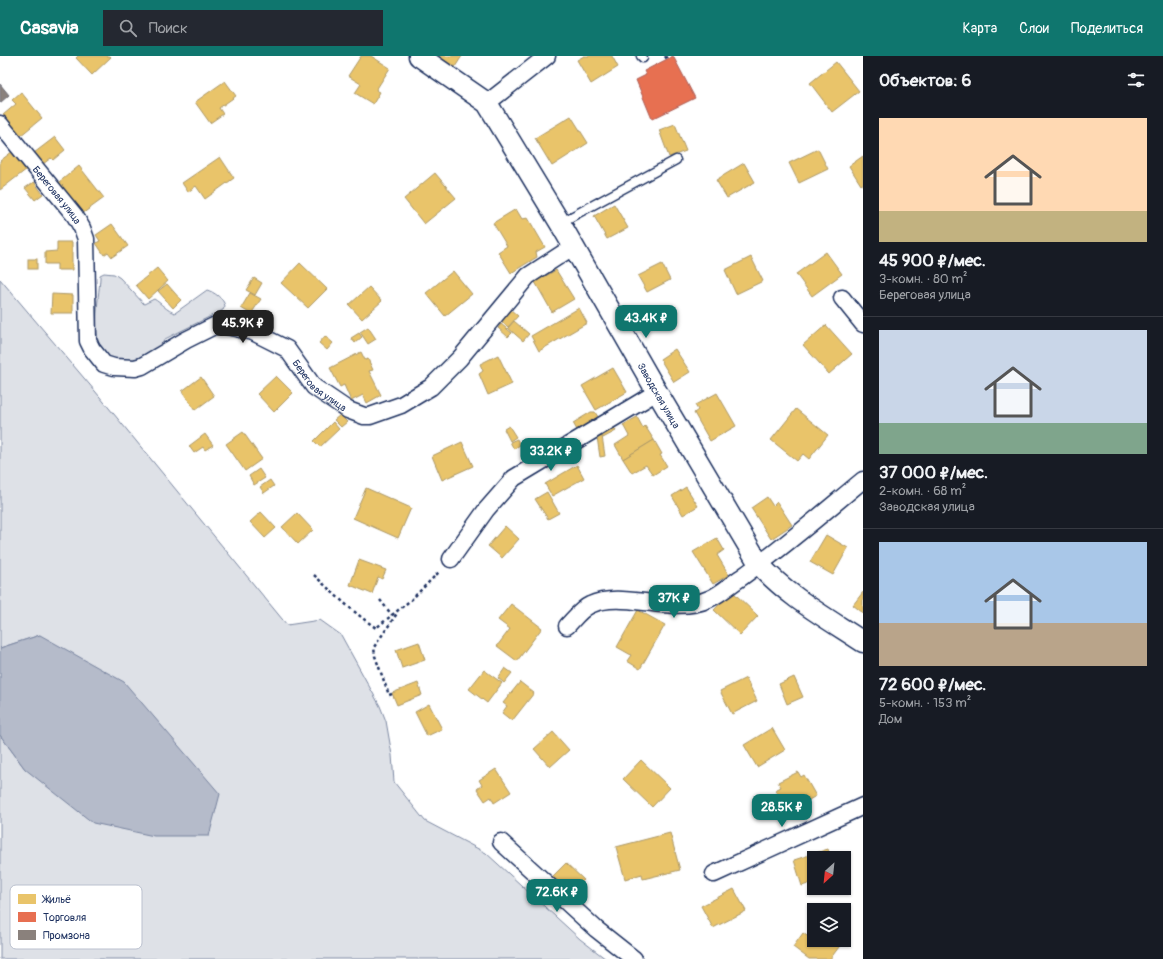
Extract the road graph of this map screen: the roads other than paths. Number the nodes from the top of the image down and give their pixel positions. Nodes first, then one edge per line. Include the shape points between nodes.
1 (419, 56) edge
2 (547, 56) edge
3 (487, 103) junction
4 (0, 124) edge
5 (676, 160) dead end
6 (560, 223) junction
7 (574, 246) junction
8 (842, 298) dead end
9 (863, 324) edge
10 (657, 392) junction
11 (863, 480) edge
12 (451, 559) road end
13 (759, 564) junction
14 (567, 626) dead end
15 (863, 642) edge
16 (863, 806) edge
17 (501, 842) dead end
18 (714, 874) dead end
19 (634, 959) edge

1 - 3 street, Заводская улица
2 - 3 street
3 - 6 street, Заводская улица
4 - 7 street, Береговая улица via 75,216 84,231 88,341 104,364 109,366 142,366 214,326 235,327 258,334 287,349 314,387 348,410 370,416 401,405 431,387 460,358 528,276
5 - 6 lane
6 - 7 street, Заводская улица
7 - 10 street, Заводская улица
8 - 9 street
10 - 12 street via 514,478 486,510
10 - 13 street, Заводская улица
11 - 13 street
13 - 14 street via 710,599 692,605 600,601 588,606
13 - 15 street, Заводская улица via 792,596
16 - 18 street
17 - 19 street via 596,929

